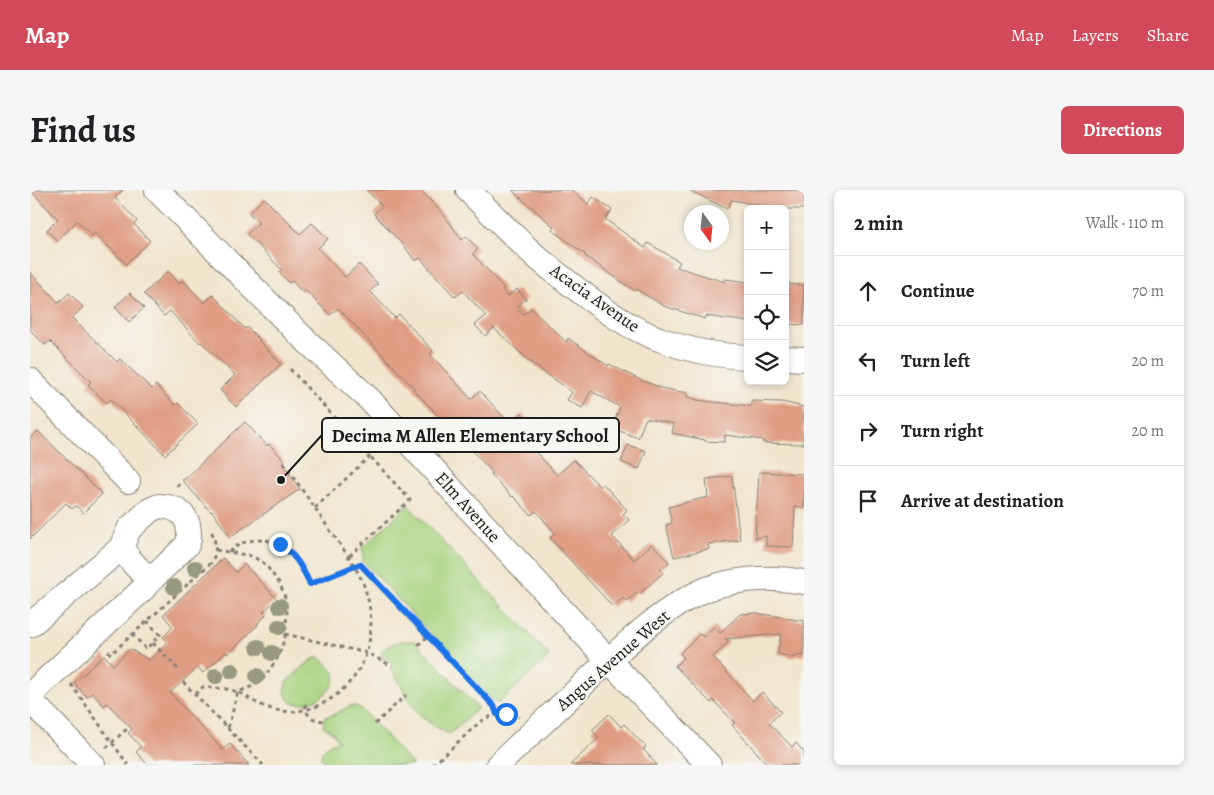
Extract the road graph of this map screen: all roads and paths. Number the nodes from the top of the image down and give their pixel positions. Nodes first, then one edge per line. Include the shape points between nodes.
1 (157, 190) edge
2 (468, 190) edge
3 (744, 356) edge
4 (789, 358) edge
5 (804, 359) edge
6 (290, 368) dead end
7 (30, 380) edge
8 (370, 456) junction
9 (284, 463) dead end
10 (180, 480) dead end
11 (128, 481) dead end
12 (181, 492) dead end
13 (315, 508) junction
14 (207, 524) dead end
15 (121, 548) junction
16 (216, 550) junction
17 (229, 552) junction
18 (348, 557) junction
19 (354, 567) junction
20 (150, 581) junction
21 (804, 582) edge
22 (147, 621) junction
23 (30, 625) edge
24 (132, 634) junction
25 (285, 634) junction
26 (428, 636) junction
27 (153, 643) junction
28 (418, 644) dead end
29 (106, 650) dead end
30 (367, 653) junction
31 (609, 660) junction
32 (392, 666) dead end
33 (179, 670) dead end
34 (183, 682) dead end
35 (70, 684) dead end
36 (238, 692) junction
37 (195, 694) junction
38 (30, 695) edge
39 (406, 695) dead end
40 (30, 700) edge
41 (305, 704) dead end
42 (305, 710) junction
43 (497, 714) junction
44 (521, 718) dead end
45 (324, 721) dead end
46 (375, 724) dead end
47 (130, 727) dead end
48 (228, 728) junction
49 (112, 743) junction
50 (100, 756) edge
51 (128, 765) edge
52 (263, 765) edge
53 (433, 765) edge
54 (498, 765) edge
55 (709, 765) edge

1 - 31 street, Elm Avenue via 299,334 369,399
2 - 3 street, Acacia Avenue via 540,260 625,323 657,339 690,350
4 - 5 street
6 - 8 path
7 - 11 street
8 - 13 path
8 - 18 path via 410,500
9 - 13 path
10 - 12 path via 176,488
13 - 18 path
14 - 16 path
15 - 20 street
15 - 20 street via 129,529 150,510 168,507 184,516 188,524 187,545
15 - 23 street
16 - 17 path
16 - 22 path via 210,563
17 - 19 path via 248,541 273,542 287,549 310,584
17 - 25 path via 252,556 265,564 280,584 287,612
18 - 19 path
19 - 26 path via 360,564
19 - 30 path via 363,582 370,608 371,632
20 - 38 street
21 - 31 street, Angus Avenue West via 758,578 725,583 697,593 669,609
22 - 24 path
22 - 27 path via 160,635
24 - 27 path via 146,649
24 - 29 path via 111,654
25 - 30 path
25 - 36 path via 277,659 263,679
26 - 28 path
26 - 43 path via 494,706
27 - 33 path
30 - 32 path
30 - 42 path via 348,685
31 - 54 street, Angus Avenue West
31 - 55 street, Elm Avenue
34 - 37 path
35 - 49 path
36 - 37 path via 203,687
36 - 42 path via 270,709
36 - 48 path
37 - 48 path
39 - 46 path
40 - 50 street
41 - 42 path
42 - 45 path via 313,719
43 - 44 path
43 - 53 path via 480,722
47 - 49 path
48 - 52 path
49 - 50 path
49 - 51 path

